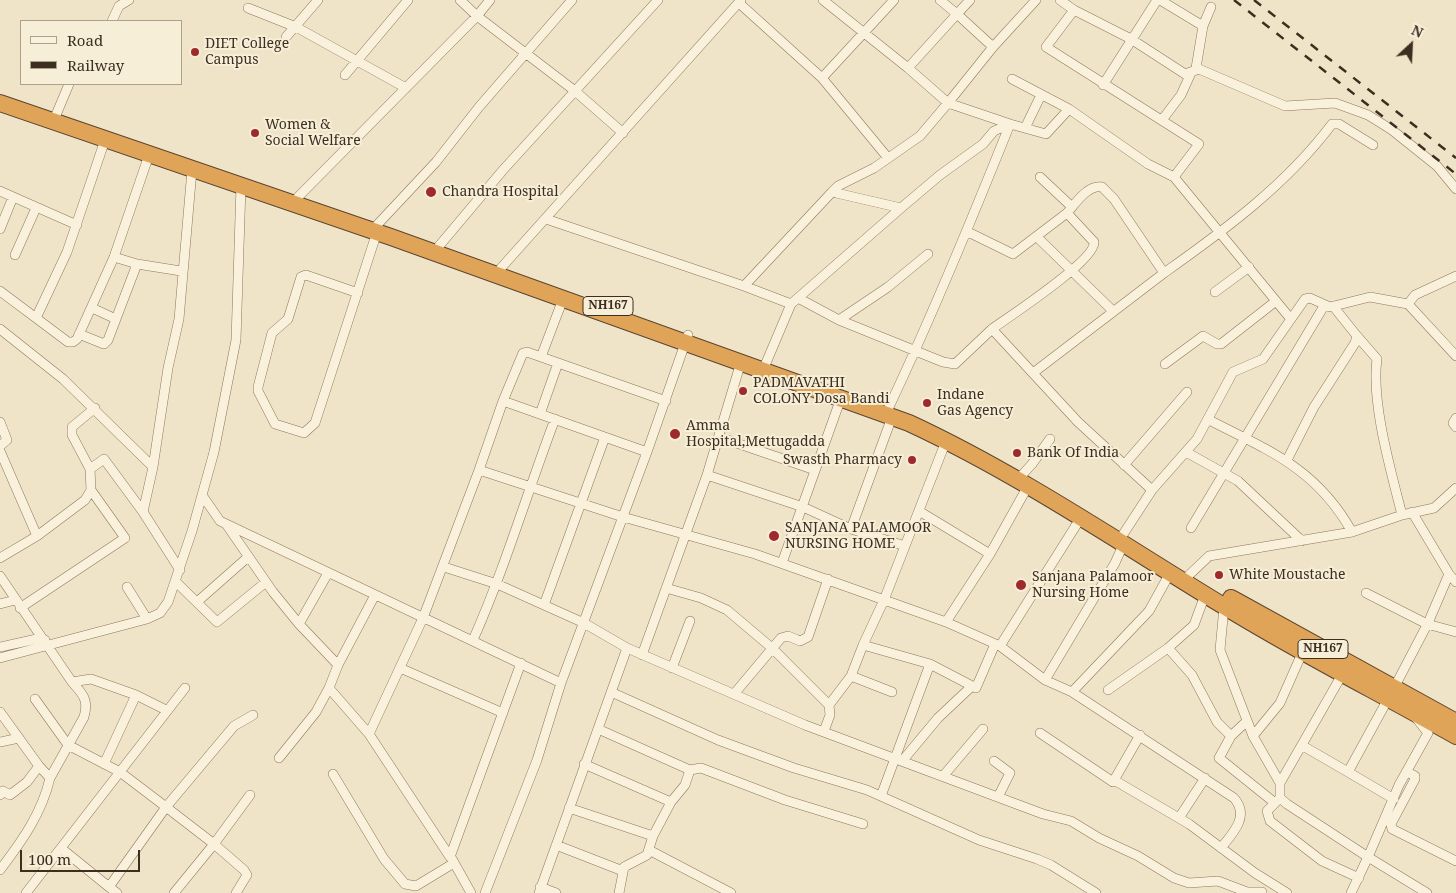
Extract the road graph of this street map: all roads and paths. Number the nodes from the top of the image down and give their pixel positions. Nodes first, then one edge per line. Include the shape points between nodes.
1 (129, 0) edge
2 (318, 0) edge
3 (408, 0) edge
4 (460, 0) edge
5 (490, 0) edge
6 (572, 0) edge
7 (658, 0) edge
8 (824, 0) edge
9 (894, 0) edge
10 (940, 0) edge
11 (970, 0) edge
12 (1036, 0) edge
13 (1060, 0) edge
14 (1158, 0) edge
15 (740, 1) edge
16 (1211, 7) dead end
17 (248, 8) dead end
18 (1074, 10) junction
19 (957, 14) junction
20 (477, 16) junction
21 (112, 20) edge
22 (1203, 26) junction
23 (296, 27) junction
24 (862, 33) junction
25 (286, 37) dead end
26 (1131, 39) junction
27 (993, 47) junction
28 (527, 54) junction
29 (357, 60) junction
30 (908, 68) junction
31 (1194, 70) junction
32 (345, 75) dead end
33 (822, 78) junction
34 (1012, 79) dead end
35 (69, 85) edge
36 (1103, 85) junction
37 (406, 88) junction
38 (575, 91) junction
39 (1042, 95) junction
40 (0, 96) edge
41 (948, 103) junction
42 (0, 104) edge
43 (1070, 109) junction
44 (56, 115) junction
45 (1162, 120) junction
46 (1010, 124) junction
47 (1025, 128) junction
48 (623, 133) junction
49 (105, 140) junction
50 (1373, 145) dead end
51 (149, 155) junction
52 (888, 158) junction
53 (192, 170) junction
54 (1040, 177) dead end
55 (1174, 177) junction
56 (241, 186) junction
57 (1456, 189) edge
58 (0, 191) edge
59 (832, 192) junction
60 (13, 197) junction
61 (297, 201) junction
62 (36, 208) junction
63 (901, 208) junction
64 (1070, 210) junction
65 (546, 219) junction
66 (77, 225) junction
67 (377, 228) junction
68 (0, 229) edge
69 (968, 232) junction
70 (1220, 233) junction
71 (1037, 237) junction
72 (439, 246) junction
73 (928, 254) dead end
74 (15, 255) dead end
75 (114, 257) junction
76 (137, 264) junction
77 (1249, 267) junction
78 (501, 268) junction
79 (181, 271) junction
80 (1072, 272) junction
81 (1164, 273) junction
82 (1456, 276) edge
83 (744, 286) junction
84 (0, 291) edge
85 (1215, 292) dead end
86 (358, 293) junction
87 (563, 299) junction
88 (795, 301) junction
89 (1276, 301) junction
90 (1408, 304) junction
91 (1329, 306) junction
92 (92, 308) junction
93 (1113, 311) junction
94 (36, 318) junction
95 (1290, 318) junction
96 (116, 319) junction
97 (839, 320) junction
98 (0, 329) edge
99 (992, 329) junction
100 (79, 334) junction
101 (1357, 336) junction
102 (686, 338) junction
103 (1454, 350) edge
104 (916, 351) junction
105 (541, 358) junction
106 (741, 362) junction
107 (766, 362) junction
108 (558, 364) junction
109 (1165, 364) dead end
110 (1033, 373) junction
111 (1187, 392) dead end
112 (841, 398) junction
113 (503, 401) junction
114 (666, 401) junction
115 (95, 408) junction
116 (890, 412) junction
117 (540, 414) junction
118 (1456, 418) edge
119 (554, 419) junction
120 (1209, 420) junction
121 (0, 422) edge
122 (1456, 427) edge
123 (605, 437) junction
124 (719, 437) junction
125 (1245, 438) junction
126 (1050, 439) dead end
127 (946, 441) junction
128 (0, 446) edge
129 (0, 452) edge
130 (647, 452) junction
131 (1186, 452) junction
132 (1287, 460) junction
133 (1124, 464) junction
134 (153, 467) junction
135 (90, 469) junction
136 (479, 470) junction
137 (815, 470) junction
138 (1225, 473) junction
139 (707, 475) junction
140 (1025, 481) junction
141 (530, 485) junction
142 (91, 490) junction
143 (1152, 490) junction
144 (1454, 493) edge
145 (202, 495) junction
146 (581, 504) junction
147 (803, 507) junction
148 (919, 511) junction
149 (143, 512) junction
150 (1412, 512) junction
151 (1402, 515) junction
152 (623, 517) junction
153 (1080, 519) junction
154 (226, 524) junction
155 (1191, 528) dead end
156 (852, 529) junction
157 (1352, 532) junction
158 (37, 536) junction
159 (686, 536) junction
160 (1122, 540) junction
161 (1302, 541) junction
162 (905, 546) junction
163 (990, 554) junction
164 (248, 557) junction
165 (0, 558) edge
166 (782, 563) junction
167 (444, 567) junction
168 (180, 570) junction
169 (328, 573) junction
170 (1170, 573) junction
171 (1449, 574) junction
172 (0, 576) edge
173 (828, 579) junction
174 (1187, 579) junction
175 (176, 582) junction
176 (266, 582) junction
177 (1456, 582) edge
178 (497, 584) junction
179 (126, 587) dead end
180 (666, 588) junction
181 (1366, 593) dead end
182 (376, 595) junction
183 (1205, 595) junction
184 (884, 600) junction
185 (197, 602) junction
186 (0, 604) edge
187 (17, 604) junction
188 (544, 605) junction
189 (1224, 607) junction
190 (423, 618) junction
191 (147, 619) junction
192 (690, 621) dead end
193 (946, 622) junction
194 (584, 623) junction
195 (299, 624) junction
196 (1427, 624) junction
197 (1456, 632) edge
198 (41, 638) junction
199 (472, 640) junction
200 (863, 644) junction
201 (50, 645) junction
202 (998, 645) junction
203 (0, 647) edge
204 (627, 648) junction
205 (772, 648) junction
206 (1168, 648) junction
207 (1302, 651) junction
208 (642, 655) junction
209 (0, 658) edge
210 (521, 663) junction
211 (930, 664) junction
212 (338, 665) junction
213 (400, 668) junction
214 (672, 668) junction
215 (1343, 672) junction
216 (850, 676) junction
217 (1045, 680) junction
218 (72, 682) junction
219 (561, 683) junction
220 (972, 686) junction
221 (185, 688) dead end
222 (329, 688) junction
223 (1108, 690) dead end
224 (611, 692) junction
225 (892, 692) dead end
226 (1072, 692) junction
227 (734, 694) junction
228 (1391, 694) junction
229 (136, 695) junction
230 (35, 699) dead end
231 (828, 705) junction
232 (166, 710) junction
233 (1410, 710) junction
234 (0, 712) edge
235 (503, 713) junction
236 (252, 715) dead end
237 (1247, 721) junction
238 (1456, 722) edge
239 (598, 728) junction
240 (983, 729) dead end
241 (824, 731) junction
242 (1040, 733) dead end
243 (369, 734) junction
244 (1140, 735) junction
245 (1231, 736) junction
246 (1253, 736) junction
247 (1456, 736) edge
248 (19, 738) junction
249 (0, 742) edge
250 (68, 745) junction
251 (1303, 746) junction
252 (279, 758) dead end
253 (899, 759) junction
254 (994, 761) dead end
255 (104, 764) junction
256 (584, 764) junction
257 (39, 766) junction
258 (690, 770) junction
259 (120, 772) junction
260 (1348, 772) junction
261 (1407, 772) junction
262 (332, 774) dead end
263 (944, 775) junction
264 (50, 778) junction
265 (1205, 778) junction
266 (1114, 780) junction
267 (1280, 783) junction
268 (1, 791) edge
269 (250, 795) dead end
270 (881, 796) junction
271 (998, 797) junction
272 (1394, 799) junction
273 (1277, 801) junction
274 (671, 802) junction
275 (166, 807) junction
276 (570, 808) junction
277 (1179, 818) junction
278 (863, 824) dead end
279 (653, 836) junction
280 (214, 844) junction
281 (556, 845) junction
282 (1221, 848) junction
283 (62, 849) junction
284 (649, 850) junction
285 (1368, 857) junction
286 (452, 860) junction
287 (1456, 861) edge
288 (0, 870) edge
289 (623, 871) junction
290 (1359, 878) junction
291 (1266, 880) junction
292 (109, 887) junction
293 (539, 890) edge
294 (1422, 892) edge
295 (26, 893) edge
296 (117, 893) edge
297 (174, 893) edge
298 (236, 893) edge
299 (471, 893) edge
300 (485, 893) edge
301 (556, 893) edge
302 (619, 893) edge
303 (731, 893) edge
304 (1096, 893) edge
305 (1262, 893) edge
306 (1287, 893) edge
307 (1351, 893) edge

1 - 21 street via 119,6
2 - 23 street
3 - 29 street
4 - 20 street
5 - 20 street
6 - 28 street
7 - 38 street
8 - 24 street
9 - 24 street
10 - 19 street
11 - 19 street
12 - 27 street
13 - 18 street
14 - 22 street
14 - 26 street
15 - 33 street
15 - 48 street
16 - 22 street
17 - 23 street
18 - 26 street
18 - 36 street via 1046,47
19 - 27 street
19 - 30 street
20 - 28 street
20 - 37 street
22 - 31 street
23 - 25 street
23 - 29 street
24 - 30 street
24 - 33 street
26 - 31 street via 1185,74
26 - 36 street
27 - 41 street
28 - 38 street
28 - 67 street
29 - 32 street
29 - 37 street
30 - 41 street
31 - 45 street via 1181,95
31 - 57 street via 1285,106 1335,103 1368,115 1437,166
33 - 52 street
34 - 39 street
35 - 44 street
36 - 45 street
37 - 61 street
38 - 48 street
38 - 72 street via 502,170
39 - 43 street
39 - 47 street
40 - 44 highway, NH167
41 - 46 street
41 - 52 street via 920,136
42 - 49 highway, NH167
43 - 47 street via 1046,134
43 - 55 street via 1148,164
44 - 61 highway, NH167
45 - 55 street via 1200,144
46 - 47 street
46 - 63 street via 994,131 983,144
46 - 69 street
48 - 65 street
49 - 51 highway, NH167
49 - 66 street
50 - 70 street via 1339,124 1332,124 1274,189
51 - 53 highway, NH167
51 - 75 street
52 - 59 street
53 - 56 highway, NH167
53 - 79 street
54 - 64 street
55 - 70 street
56 - 61 highway, NH167
56 - 145 street via 236,340 214,452
58 - 60 street
59 - 63 street
59 - 83 street
60 - 62 street
60 - 68 street
61 - 67 highway, NH167
62 - 66 street
62 - 74 street
63 - 88 street
64 - 71 street
64 - 80 street via 1095,247
64 - 81 street via 1089,190 1102,187
65 - 78 street
65 - 83 street
66 - 94 street
67 - 72 highway, NH167
67 - 86 street
67 - 87 highway, NH167
69 - 71 street via 1010,254 1018,252
69 - 104 street
70 - 77 street
70 - 81 street
71 - 80 street
72 - 78 highway, NH167
73 - 97 street via 888,287
75 - 76 street
75 - 92 street
76 - 79 street
76 - 96 street
77 - 85 street
77 - 89 street
78 - 102 highway, NH167
79 - 134 street via 179,319
80 - 93 street
80 - 99 street
81 - 93 street
82 - 90 street via 1415,295
83 - 88 street
84 - 94 street
86 - 86 street via 315,423 304,433 275,424 258,387 272,333 288,319 301,277 306,275
87 - 102 highway, NH167
87 - 105 street
88 - 97 street
88 - 107 street
89 - 95 street
89 - 109 street via 1221,344 1203,336
90 - 91 street via 1370,297
90 - 103 street
91 - 95 street via 1305,299
91 - 101 street
91 - 125 street
92 - 96 street
92 - 100 street
93 - 110 street
94 - 100 street via 68,342 73,342
95 - 120 street via 1262,359 1233,372
96 - 100 street via 104,344
97 - 104 street
98 - 115 street
99 - 104 street via 958,363 943,362
99 - 110 street
101 - 132 street via 1314,407
101 - 151 street via 1376,359 1374,374 1379,404 1392,480
102 - 106 highway, NH167
102 - 107 highway, NH167
102 - 114 street
104 - 116 street
105 - 108 street
105 - 113 street via 527,352 520,356
106 - 112 highway, NH167
106 - 124 street
107 - 116 highway, NH167
108 - 114 street
108 - 117 street
110 - 133 street via 1078,422
111 - 133 street
112 - 116 highway, NH167
112 - 137 street
113 - 117 street
113 - 136 street
114 - 130 street
115 - 134 street
115 - 135 street via 70,430
116 - 127 highway, NH167
116 - 140 highway, NH167 via 949,434
116 - 156 street
117 - 119 street
118 - 122 street via 1453,423
119 - 123 street
119 - 141 street
120 - 125 street
120 - 131 street
121 - 128 street via 6,440
123 - 130 street
123 - 146 street
124 - 137 street
124 - 139 street
125 - 132 street
125 - 138 street
126 - 140 street via 1032,464
127 - 140 highway, NH167
127 - 148 street
129 - 158 street
130 - 152 street
131 - 138 street
131 - 143 street
132 - 157 street via 1338,507
133 - 143 street
134 - 149 street
135 - 142 street
135 - 149 street via 104,459
136 - 141 street
136 - 167 street
137 - 147 street
138 - 155 street
138 - 161 street via 1254,494
139 - 147 street
139 - 159 street
140 - 153 highway, NH167
140 - 160 highway, NH167
140 - 163 street
141 - 146 street
141 - 178 street
142 - 158 street via 77,508
142 - 187 street via 125,538
143 - 160 street
144 - 150 street via 1434,508
145 - 154 street via 220,521
145 - 168 street
146 - 152 street
146 - 188 street
147 - 156 street
147 - 166 street
148 - 162 street
148 - 163 street
149 - 168 street
150 - 151 street
150 - 171 street
151 - 157 street
152 - 159 street
152 - 194 street
153 - 160 highway, NH167
153 - 202 street
154 - 164 street
154 - 169 street
156 - 162 street
157 - 161 street
158 - 165 street
159 - 166 street
159 - 180 street
160 - 170 highway, NH167
160 - 174 highway, NH167
160 - 217 street via 1115,563
161 - 174 street via 1209,556
162 - 184 street
163 - 193 street
164 - 176 street
164 - 185 street
166 - 173 street
167 - 178 street
167 - 190 street
168 - 175 street
169 - 182 street
169 - 195 street
170 - 174 highway, NH167
170 - 226 street via 1149,611
171 - 177 street
171 - 196 street
172 - 187 street
173 - 184 street
173 - 205 street via 808,637 800,641 784,636
174 - 183 highway
174 - 228 highway, NH167
175 - 185 street
175 - 191 street via 160,613
176 - 185 street via 217,622
176 - 195 street
178 - 188 street
178 - 199 street
179 - 191 street
180 - 205 street via 719,605
180 - 208 street
181 - 196 street
182 - 190 street
182 - 212 street
183 - 189 highway, NH167
183 - 206 street via 1194,625
184 - 193 street
184 - 200 street
186 - 187 street
187 - 198 street
188 - 194 street
189 - 207 highway, NH167
189 - 237 street via 1220,650
190 - 199 street
190 - 213 street
191 - 201 street
192 - 214 street
193 - 202 street
194 - 204 street
194 - 219 street
195 - 212 street
196 - 197 street
196 - 228 street
198 - 201 street
198 - 203 street
199 - 210 street
200 - 211 street
200 - 216 street
201 - 209 street
201 - 218 street
202 - 217 street
202 - 220 street via 976,688
204 - 208 street
204 - 224 street
205 - 227 street
205 - 231 street
206 - 223 street
206 - 245 street via 1192,675 1217,722
207 - 215 highway, NH167
207 - 246 street via 1280,703
208 - 214 street
210 - 219 street
210 - 235 street
211 - 220 street
211 - 253 street
212 - 222 street
213 - 235 street
213 - 243 street
214 - 227 street
215 - 228 highway, NH167
215 - 251 street
216 - 225 street
216 - 231 street
217 - 226 street
218 - 229 street via 91,679
218 - 250 street via 88,706
219 - 300 street via 537,760
220 - 253 street
221 - 232 street
222 - 243 street
222 - 252 street via 316,712
224 - 239 street
224 - 270 street via 718,740
226 - 244 street
227 - 241 street
228 - 233 highway, NH167
228 - 238 highway, NH167
228 - 260 street
229 - 232 street
229 - 255 street
230 - 250 street
231 - 241 street via 830,715
232 - 259 street
233 - 247 highway, NH167
233 - 261 street via 1428,733
234 - 248 street
235 - 286 street
236 - 275 street via 234,726
237 - 245 street
237 - 246 street
239 - 256 street
239 - 258 street
240 - 263 street
241 - 253 street
242 - 266 street
243 - 286 street
244 - 265 street
244 - 266 street
245 - 273 street via 1219,760
246 - 267 street
248 - 249 street
248 - 257 street
250 - 255 street
250 - 264 street
251 - 260 street
251 - 267 street
253 - 263 street
253 - 270 street
254 - 271 street via 1010,773
255 - 259 street
256 - 274 street
256 - 276 street
257 - 264 street
257 - 268 street via 27,782 10,795
258 - 274 street via 685,785
258 - 278 street via 701,768 784,800
259 - 275 street
259 - 283 street
260 - 272 street
261 - 272 street
261 - 287 street via 1415,779 1391,824 1392,829
262 - 286 street via 384,859 405,884 416,886
263 - 271 street
264 - 288 street via 39,812
265 - 277 street
265 - 282 street via 1234,798 1242,810 1240,822
266 - 277 street
267 - 273 street
269 - 280 street
270 - 304 street via 979,840 1051,865
271 - 305 street via 1071,821 1174,878 1196,884 1218,881 1247,892
272 - 285 street
273 - 285 street
273 - 290 street via 1267,811 1270,821 1322,862
274 - 279 street
275 - 280 street
275 - 292 street
276 - 279 street
276 - 281 street
277 - 282 street
279 - 284 street
280 - 297 street
280 - 298 street via 247,875
281 - 289 street
281 - 293 street
282 - 291 street
283 - 292 street
283 - 295 street
284 - 289 street via 647,855 624,867
284 - 303 street
285 - 290 street
285 - 294 street
286 - 299 street
289 - 302 street
290 - 307 street
291 - 305 street
291 - 306 street
292 - 296 street
293 - 301 street

